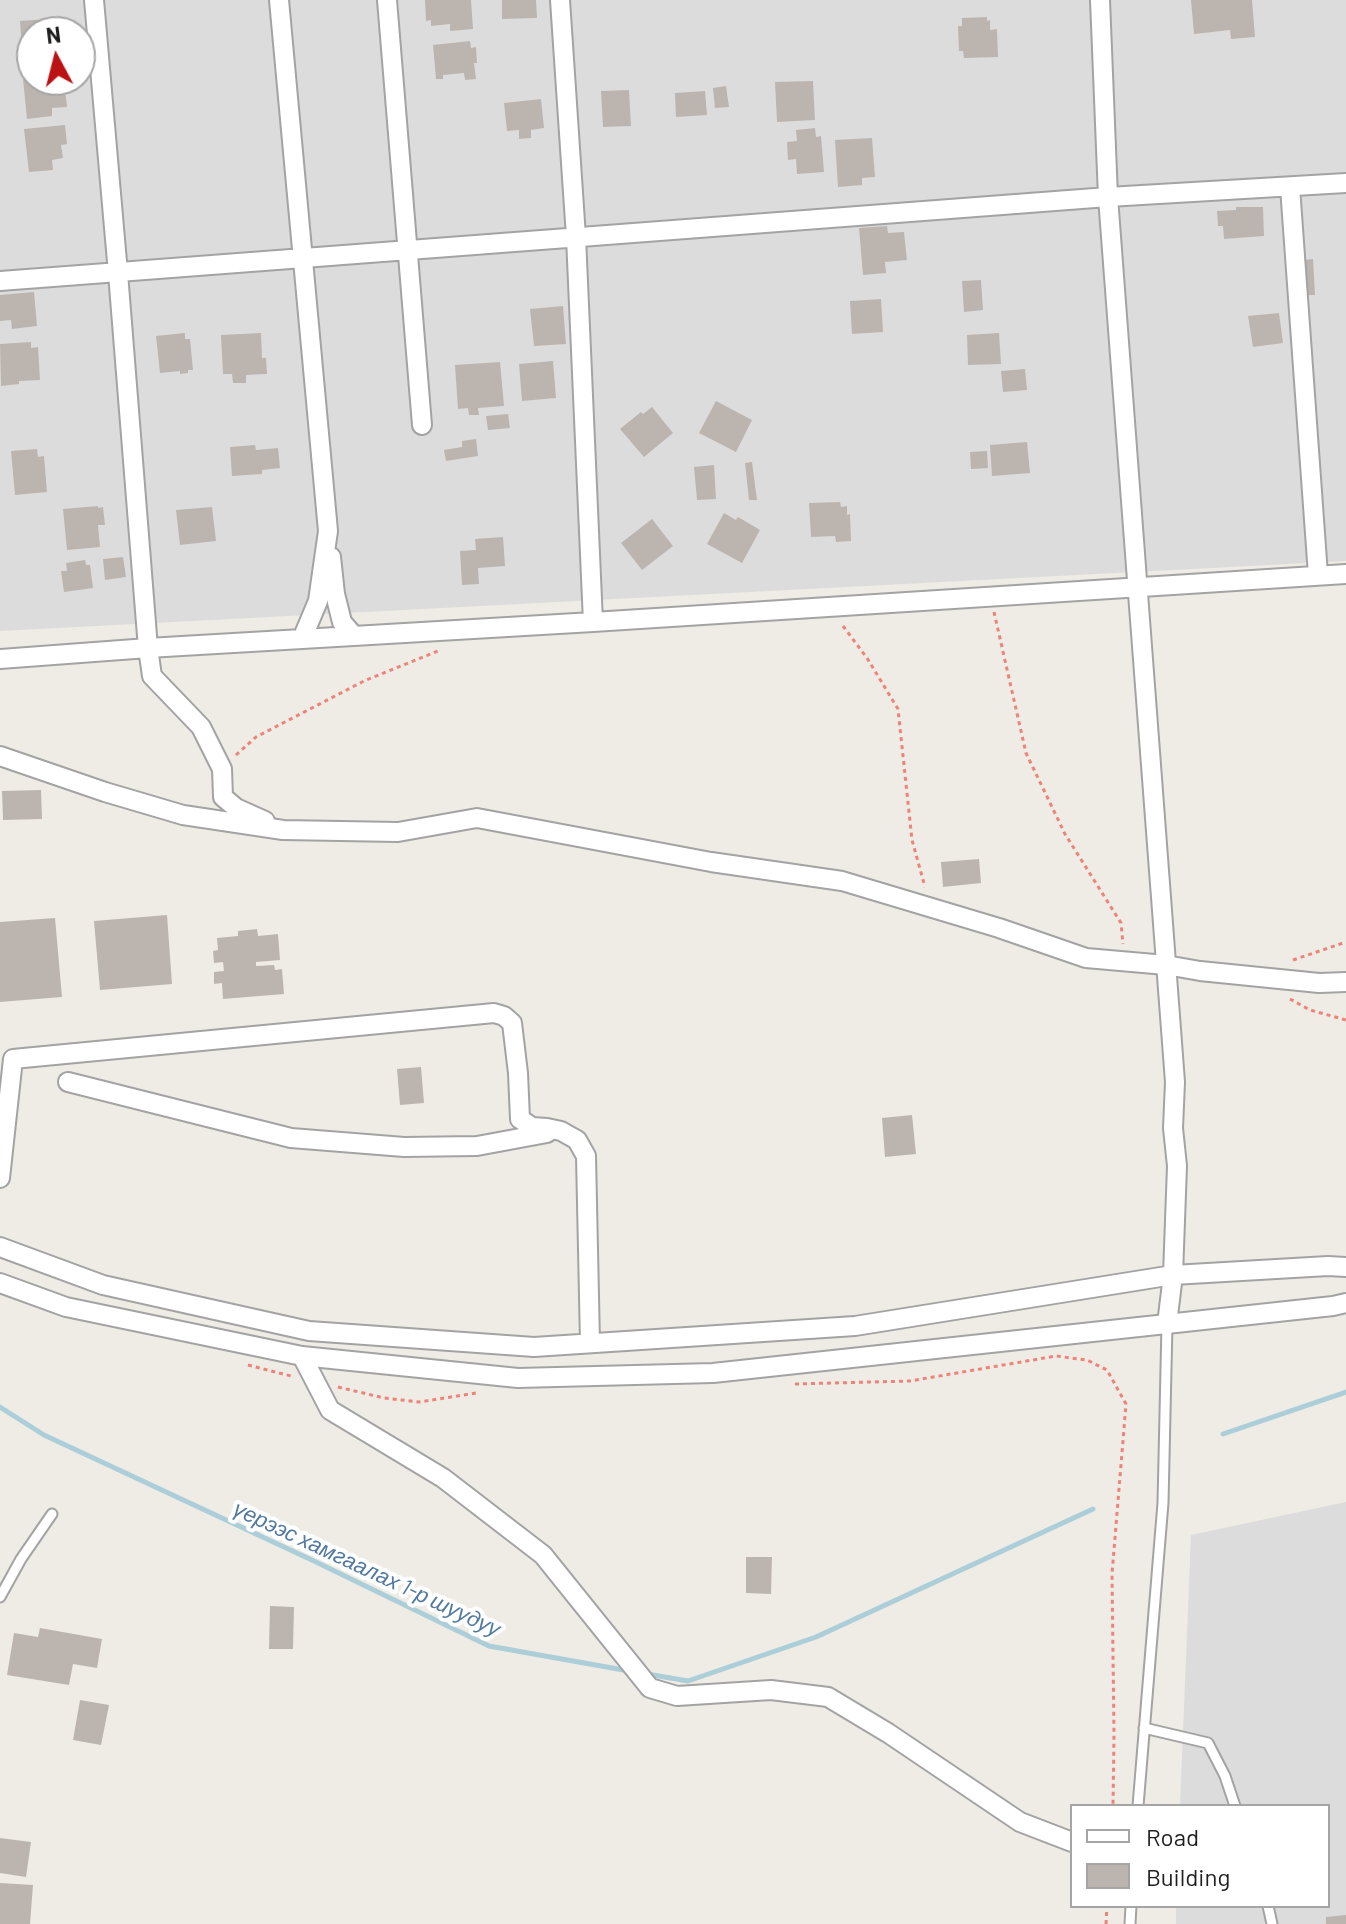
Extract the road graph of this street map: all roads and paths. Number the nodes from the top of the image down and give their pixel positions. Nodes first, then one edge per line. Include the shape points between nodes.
1 (94, 0) edge
2 (279, 0) edge
3 (387, 0) edge
4 (560, 0) edge
5 (1100, 0) edge
6 (1346, 183) edge
7 (1290, 187) junction
8 (1108, 197) junction
9 (576, 237) junction
10 (407, 252) junction
11 (303, 259) junction
12 (118, 273) junction
13 (0, 281) edge
14 (422, 425) dead end
15 (328, 531) junction
16 (1346, 574) edge
17 (1318, 575) junction
18 (1136, 588) junction
19 (990, 597) junction
20 (828, 607) junction
21 (593, 622) junction
22 (354, 636) junction
23 (302, 639) junction
24 (447, 647) dead end
25 (148, 648) junction
26 (0, 659) edge
27 (0, 756) edge
28 (222, 769) junction
29 (283, 830) junction
30 (931, 908) junction
31 (1126, 962) junction
32 (1166, 965) junction
33 (1346, 982) edge
34 (6, 1057) edge
35 (68, 1082) dead end
36 (561, 1131) junction
37 (0, 1178) edge
38 (0, 1247) edge
39 (1346, 1267) edge
40 (1173, 1275) junction
41 (0, 1283) edge
42 (1346, 1303) edge
43 (1167, 1324) junction
44 (590, 1343) junction
45 (302, 1356) junction
46 (238, 1363) dead end
47 (315, 1382) junction
48 (786, 1384) dead end
49 (476, 1393) dead end
50 (52, 1514) dead end
51 (0, 1597) edge
52 (1144, 1728) junction
53 (1113, 1804) edge
54 (1138, 1804) edge
55 (1234, 1804) edge
56 (1070, 1841) edge

1 - 12 street
2 - 11 street
3 - 10 street
4 - 9 street
5 - 8 street
6 - 7 street
7 - 8 street
7 - 17 street
8 - 9 street
8 - 18 street
9 - 10 street
9 - 21 street
10 - 11 street
10 - 14 street
11 - 12 street
11 - 15 street
12 - 13 street
12 - 25 street
15 - 22 street via 335,594 342,622
15 - 23 street via 318,601
16 - 17 street
17 - 18 street
18 - 19 street
18 - 32 street
19 - 20 street
19 - 31 path via 1026,753 1065,834 1121,923
20 - 21 street
20 - 30 path via 898,709 912,840
21 - 22 street
22 - 23 street
23 - 25 street
24 - 28 path via 364,681 256,737
25 - 26 street
25 - 28 street via 152,676 201,727
27 - 29 street via 183,815
28 - 29 street via 223,797
29 - 30 street via 398,832 477,818 695,860 842,881
30 - 31 street via 1086,958
31 - 32 street
32 - 33 street
32 - 40 street via 1177,1166
34 - 36 street via 494,1013 512,1023 520,1119 532,1127
34 - 37 street
35 - 36 street via 291,1138 404,1147 477,1146
36 - 44 street via 577,1140 586,1156
38 - 44 street via 103,1285 309,1331 534,1347
39 - 40 street
40 - 43 street
40 - 44 street via 855,1326
41 - 45 street via 66,1307
42 - 43 street
43 - 45 street via 713,1373 518,1378
43 - 52 lane via 1163,1503
45 - 47 street
46 - 47 path
47 - 49 path via 419,1402
47 - 56 street via 330,1410 443,1478 543,1555 650,1688 677,1696 771,1690 828,1697 1020,1822
48 - 53 path via 910,1381 1056,1356 1087,1360 1107,1370 1126,1404 1112,1574
50 - 51 lane
52 - 54 lane
52 - 55 lane via 1208,1743

